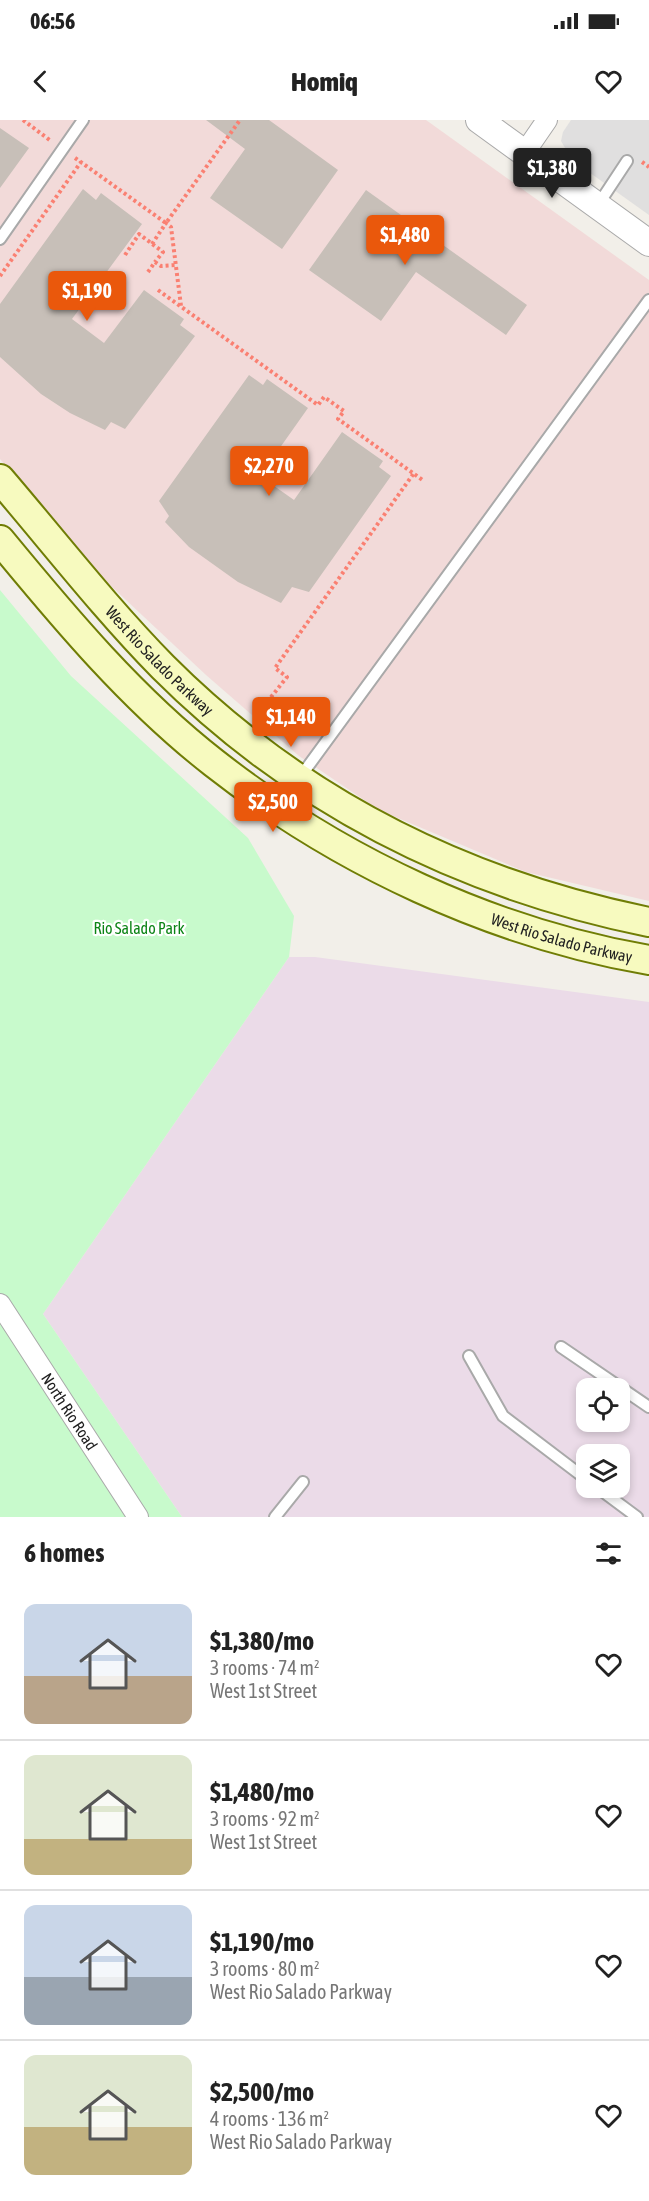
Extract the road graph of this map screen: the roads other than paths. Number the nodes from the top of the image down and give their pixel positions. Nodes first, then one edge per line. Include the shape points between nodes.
1 (83, 120) edge
2 (479, 120) edge
3 (548, 120) edge
4 (525, 152) junction
5 (627, 161) dead end
6 (597, 206) junction
7 (0, 239) edge
8 (649, 243) edge
9 (649, 300) edge
10 (0, 479) edge
11 (0, 540) edge
12 (298, 780) junction
13 (280, 810) junction
14 (649, 922) edge
15 (649, 960) edge
16 (0, 1304) edge
17 (561, 1347) dead end
18 (469, 1356) dead end
19 (649, 1407) edge
20 (576, 1471) edge
21 (303, 1482) dead end
22 (611, 1498) edge
23 (138, 1517) edge
24 (275, 1517) edge
25 (637, 1517) edge

1 - 7 lane
2 - 4 street
3 - 4 street
4 - 6 street
5 - 6 lane
6 - 8 street
9 - 12 lane
10 - 12 main road, West Rio Salado Parkway via 162,666 227,725
11 - 13 main road, West Rio Salado Parkway via 57,608 165,720 213,763
12 - 13 lane
12 - 14 main road, West Rio Salado Parkway via 385,831 473,870 575,904
13 - 15 main road, West Rio Salado Parkway via 365,860 492,918 575,945
16 - 23 street, North Rio Road
17 - 19 lane
18 - 20 lane via 503,1416
21 - 24 lane
22 - 25 lane

